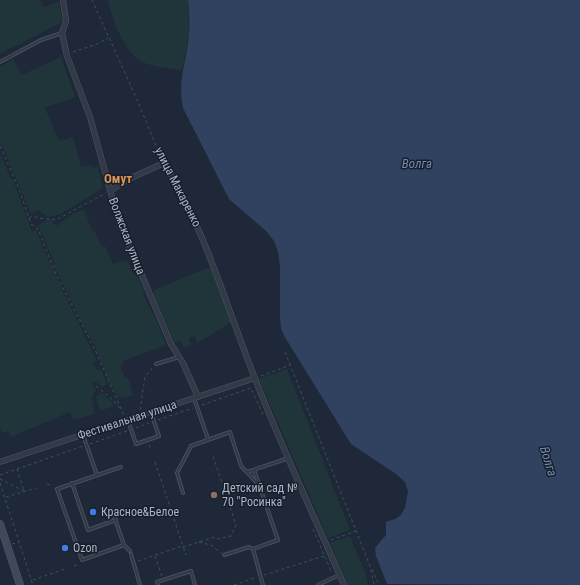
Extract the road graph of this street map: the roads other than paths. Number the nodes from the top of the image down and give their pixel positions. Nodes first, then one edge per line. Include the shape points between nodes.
1 (63, 0) edge
2 (62, 33) junction
3 (0, 62) edge
4 (110, 191) junction
5 (179, 356) junction
6 (156, 364) road end
7 (255, 378) junction
8 (196, 398) junction
9 (151, 413) junction
10 (128, 420) junction
11 (83, 435) junction
12 (208, 439) junction
13 (289, 458) junction
14 (0, 462) edge
15 (121, 467) dead end
16 (254, 470) junction
17 (247, 472) junction
18 (96, 475) junction
19 (72, 483) junction
20 (259, 485) junction
21 (183, 493) dead end
22 (112, 510) dead end
23 (116, 520) junction
24 (0, 524) edge
25 (124, 545) junction
26 (253, 549) junction
27 (224, 554) road end
28 (340, 575) junction
29 (20, 585) edge
30 (140, 585) edge
31 (158, 585) edge
32 (195, 585) edge
33 (263, 585) edge
34 (318, 585) edge
35 (344, 585) edge

1 - 2 street, Волжская улица via 66,21
2 - 3 lane via 41,40
2 - 4 street, Волжская улица via 76,83 90,117
4 - 5 street, Волжская улица via 125,238 171,344
4 - 7 street, улица Макаренко via 164,163 200,231
5 - 6 lane
5 - 8 street, Волжская улица
7 - 8 street, Фестивальная улица
7 - 13 street, улица Макаренко
8 - 9 street, Фестивальная улица
8 - 12 lane
9 - 10 street, Фестивальная улица
9 - 10 lane via 159,436 136,444
10 - 11 street, Фестивальная улица
11 - 14 street, Фестивальная улица
11 - 18 lane
12 - 17 lane via 230,432 241,466
12 - 21 lane via 191,446 177,473
13 - 16 lane
13 - 28 street, улица Макаренко
15 - 18 lane
16 - 17 lane
16 - 20 lane
17 - 20 lane
18 - 19 lane
19 - 23 lane via 88,530
19 - 25 lane via 57,489 82,560
20 - 26 lane via 278,540
22 - 23 lane
23 - 25 lane
24 - 29 street
25 - 30 lane via 130,552
26 - 27 lane via 248,547
26 - 33 lane
28 - 34 lane
28 - 35 street, улица Макаренко
31 - 32 lane via 157,582 191,571

